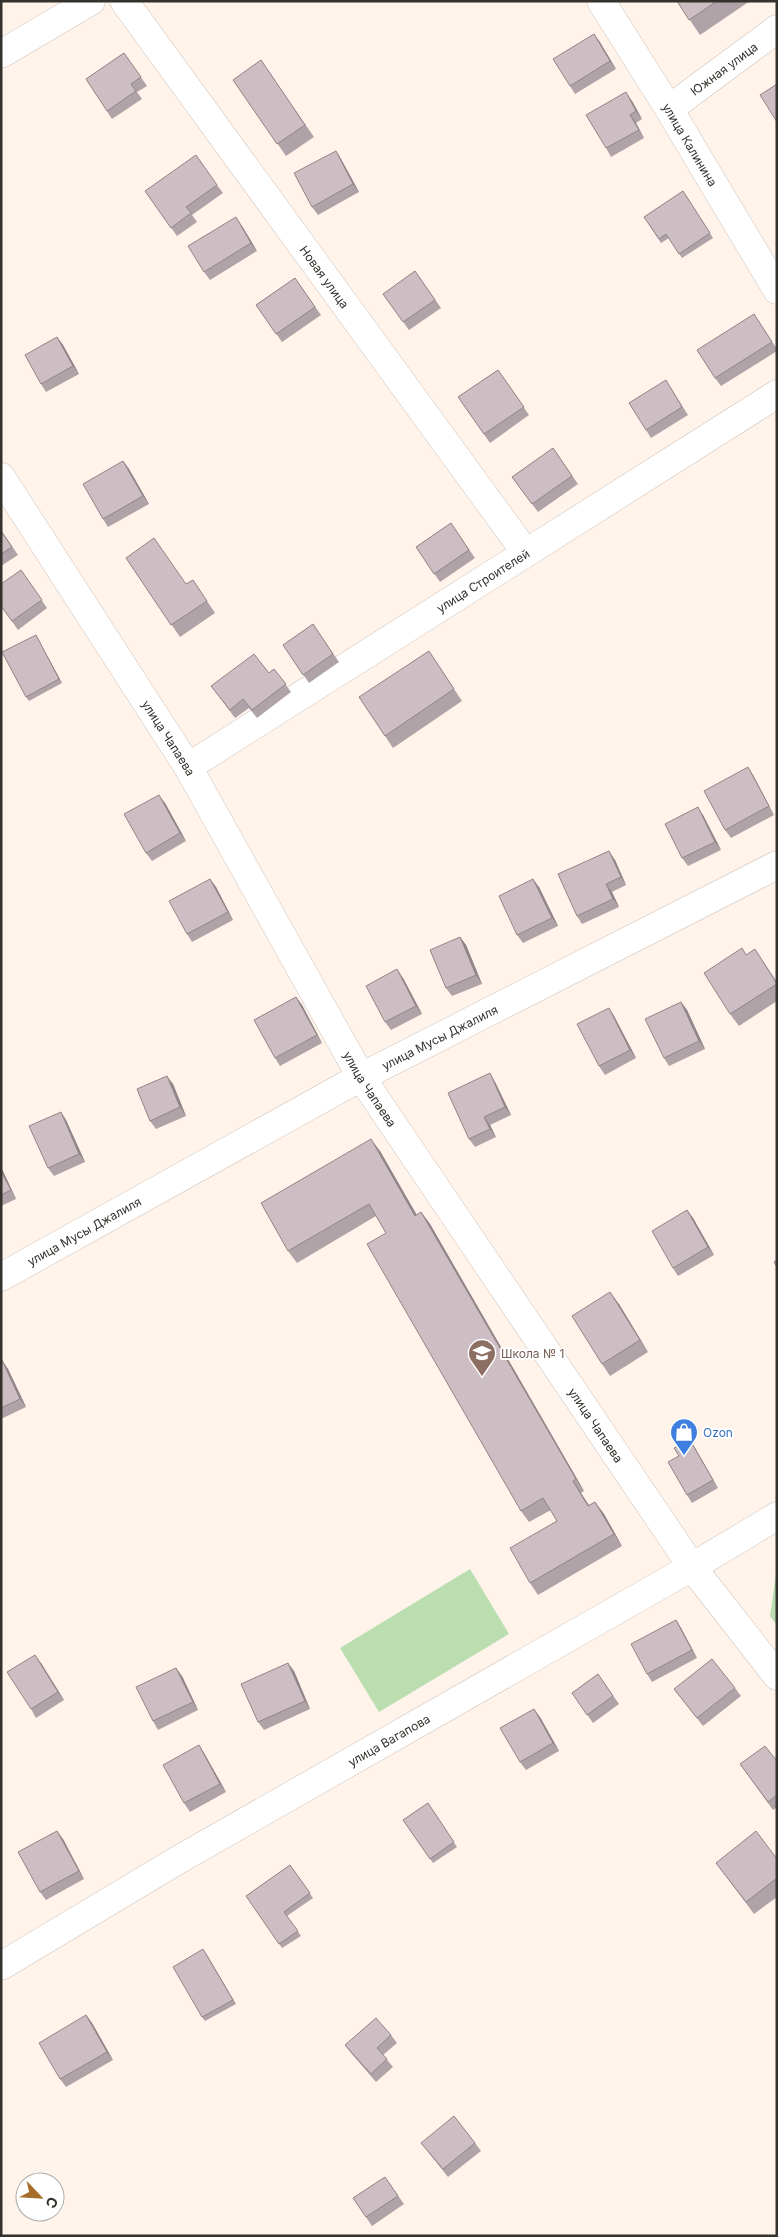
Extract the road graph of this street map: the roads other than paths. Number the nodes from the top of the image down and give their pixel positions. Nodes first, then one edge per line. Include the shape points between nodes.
1 (91, 1) edge
2 (124, 1) edge
3 (600, 1) edge
4 (777, 29) edge
5 (1, 54) edge
6 (670, 109) junction
7 (777, 290) edge
8 (777, 394) edge
9 (1, 477) edge
10 (526, 553) junction
11 (188, 767) junction
12 (777, 865) edge
13 (361, 1077) junction
14 (1, 1277) edge
15 (777, 1516) edge
16 (692, 1567) junction
17 (777, 1676) edge
18 (1, 1966) edge

1 - 5 street
2 - 10 street, Новая улица
3 - 6 street, улица Калинина
4 - 6 street, Южная улица
6 - 7 street, улица Калинина
8 - 10 street, улица Строителей
9 - 11 street, улица Чапаева
10 - 11 street, улица Строителей
11 - 13 street, улица Чапаева
12 - 13 street, улица Мусы Джалиля
13 - 14 street, улица Мусы Джалиля
13 - 16 street, улица Чапаева
15 - 16 street, улица Вагапова
16 - 17 street, улица Чапаева
16 - 18 street, улица Вагапова via 178,1860

